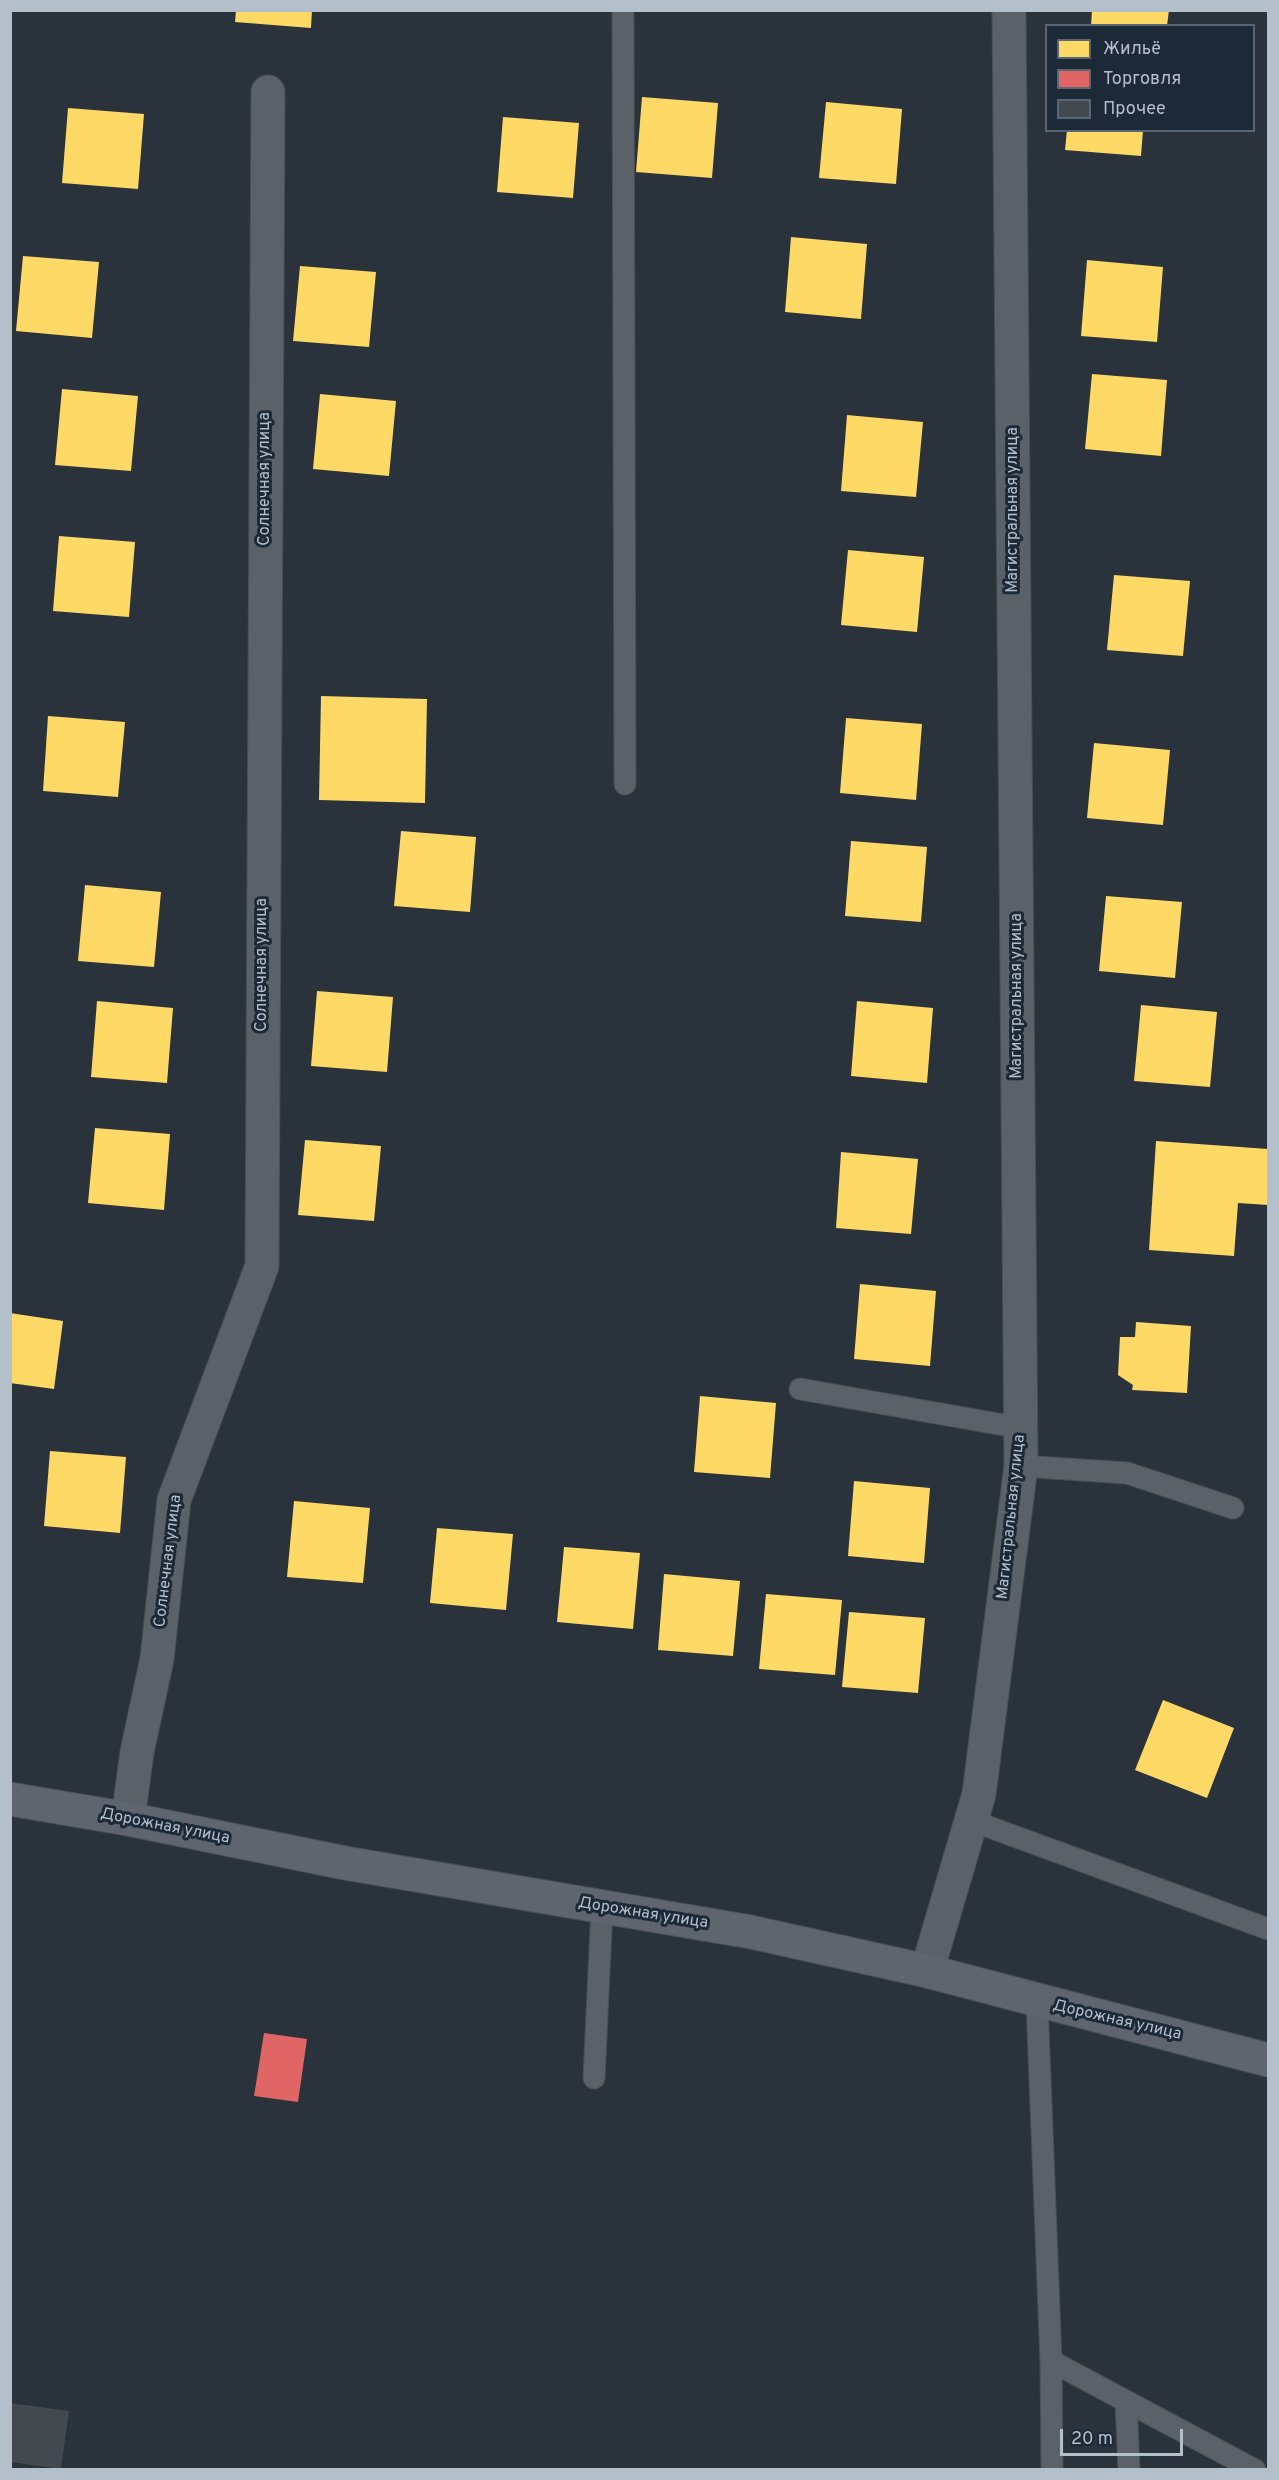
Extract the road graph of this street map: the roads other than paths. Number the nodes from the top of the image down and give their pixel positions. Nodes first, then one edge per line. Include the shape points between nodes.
1 (623, 10) edge
2 (1009, 10) edge
3 (268, 92) dead end
4 (625, 784) dead end
5 (800, 1389) dead end
6 (1021, 1428) junction
7 (1021, 1466) junction
8 (1233, 1508) dead end
9 (10, 1799) edge
10 (128, 1819) junction
11 (970, 1820) junction
12 (603, 1908) junction
13 (1269, 1929) edge
14 (927, 1971) junction
15 (1037, 2002) junction
16 (1269, 2060) edge
17 (594, 2078) dead end
18 (1052, 2361) junction
19 (1126, 2401) junction
20 (1052, 2469) edge
21 (1129, 2469) edge
22 (1255, 2469) edge

1 - 4 lane
2 - 6 street, Магистральная улица
3 - 10 street, Солнечная улица via 262,1266 174,1500 157,1659 137,1752
5 - 6 lane
6 - 7 street, Магистральная улица
7 - 8 lane via 1127,1473
7 - 11 street, Магистральная улица via 979,1794
9 - 10 street, Дорожная улица
10 - 12 street, Дорожная улица via 345,1863
11 - 13 lane
11 - 14 street, Магистральная улица
12 - 14 street, Дорожная улица via 751,1932
12 - 17 lane
14 - 15 street, Дорожная улица
15 - 16 street, Дорожная улица
15 - 18 lane
18 - 19 lane
18 - 20 lane
19 - 21 lane
19 - 22 lane

